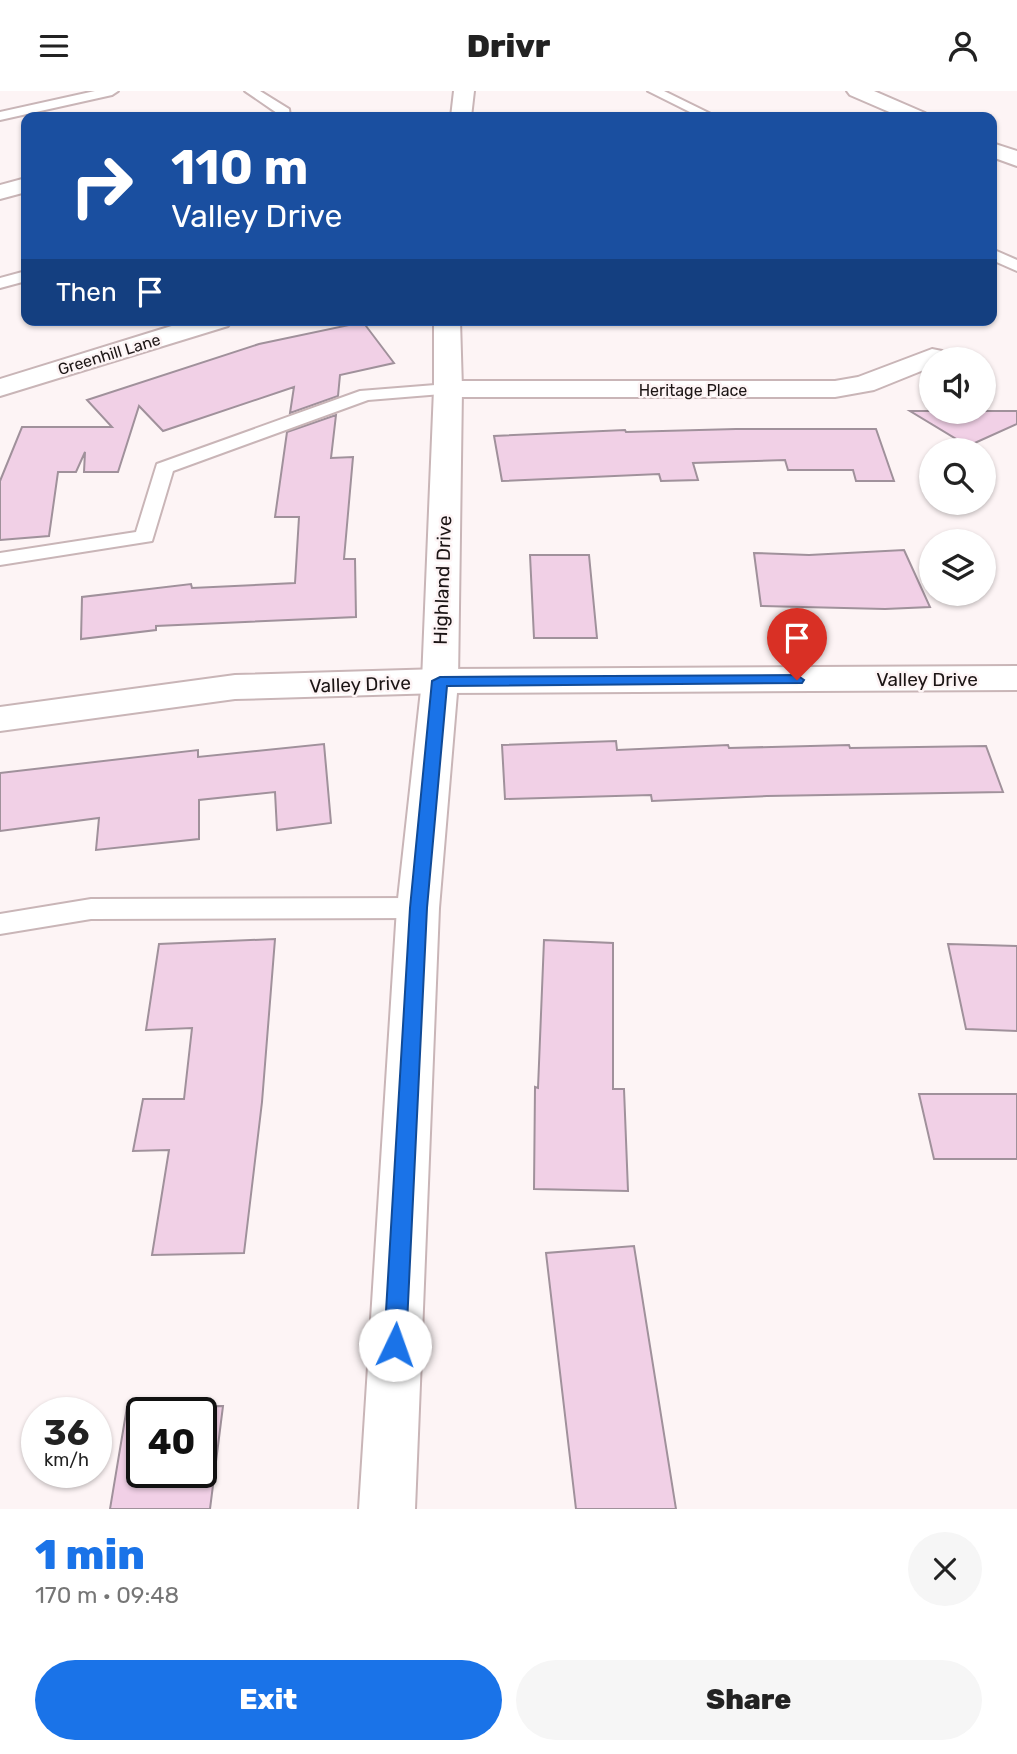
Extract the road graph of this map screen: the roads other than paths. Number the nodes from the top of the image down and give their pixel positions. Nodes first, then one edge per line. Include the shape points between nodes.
1 (112, 91) edge
2 (251, 91) edge
3 (464, 91) edge
4 (654, 91) edge
5 (857, 91) edge
6 (284, 112) edge
7 (461, 112) edge
8 (699, 112) edge
9 (906, 112) edge
10 (0, 116) edge
11 (997, 151) edge
12 (1017, 159) edge
13 (21, 186) edge
14 (0, 192) edge
15 (997, 256) edge
16 (1017, 266) edge
17 (21, 277) edge
18 (0, 283) edge
19 (200, 326) edge
20 (447, 326) edge
21 (919, 362) edge
22 (0, 388) edge
23 (448, 389) junction
24 (0, 559) edge
25 (1017, 678) edge
26 (440, 681) junction
27 (0, 719) edge
28 (418, 908) junction
29 (0, 924) edge
30 (387, 1509) edge

1 - 10 lane
2 - 6 lane
3 - 7 street
4 - 8 lane
5 - 9 street
11 - 12 street
13 - 14 street
15 - 16 lane
17 - 18 lane
19 - 22 street, Greenhill Lane
20 - 23 street, Highland Drive
21 - 23 street, Heritage Place via 864,384 835,389
23 - 24 lane via 366,395 164,468 145,537
23 - 26 street, Highland Drive
25 - 26 street, Valley Drive
26 - 27 street, Valley Drive via 235,687
26 - 28 street, Highland Drive
28 - 29 lane via 91,909
28 - 30 street, Highland Drive

